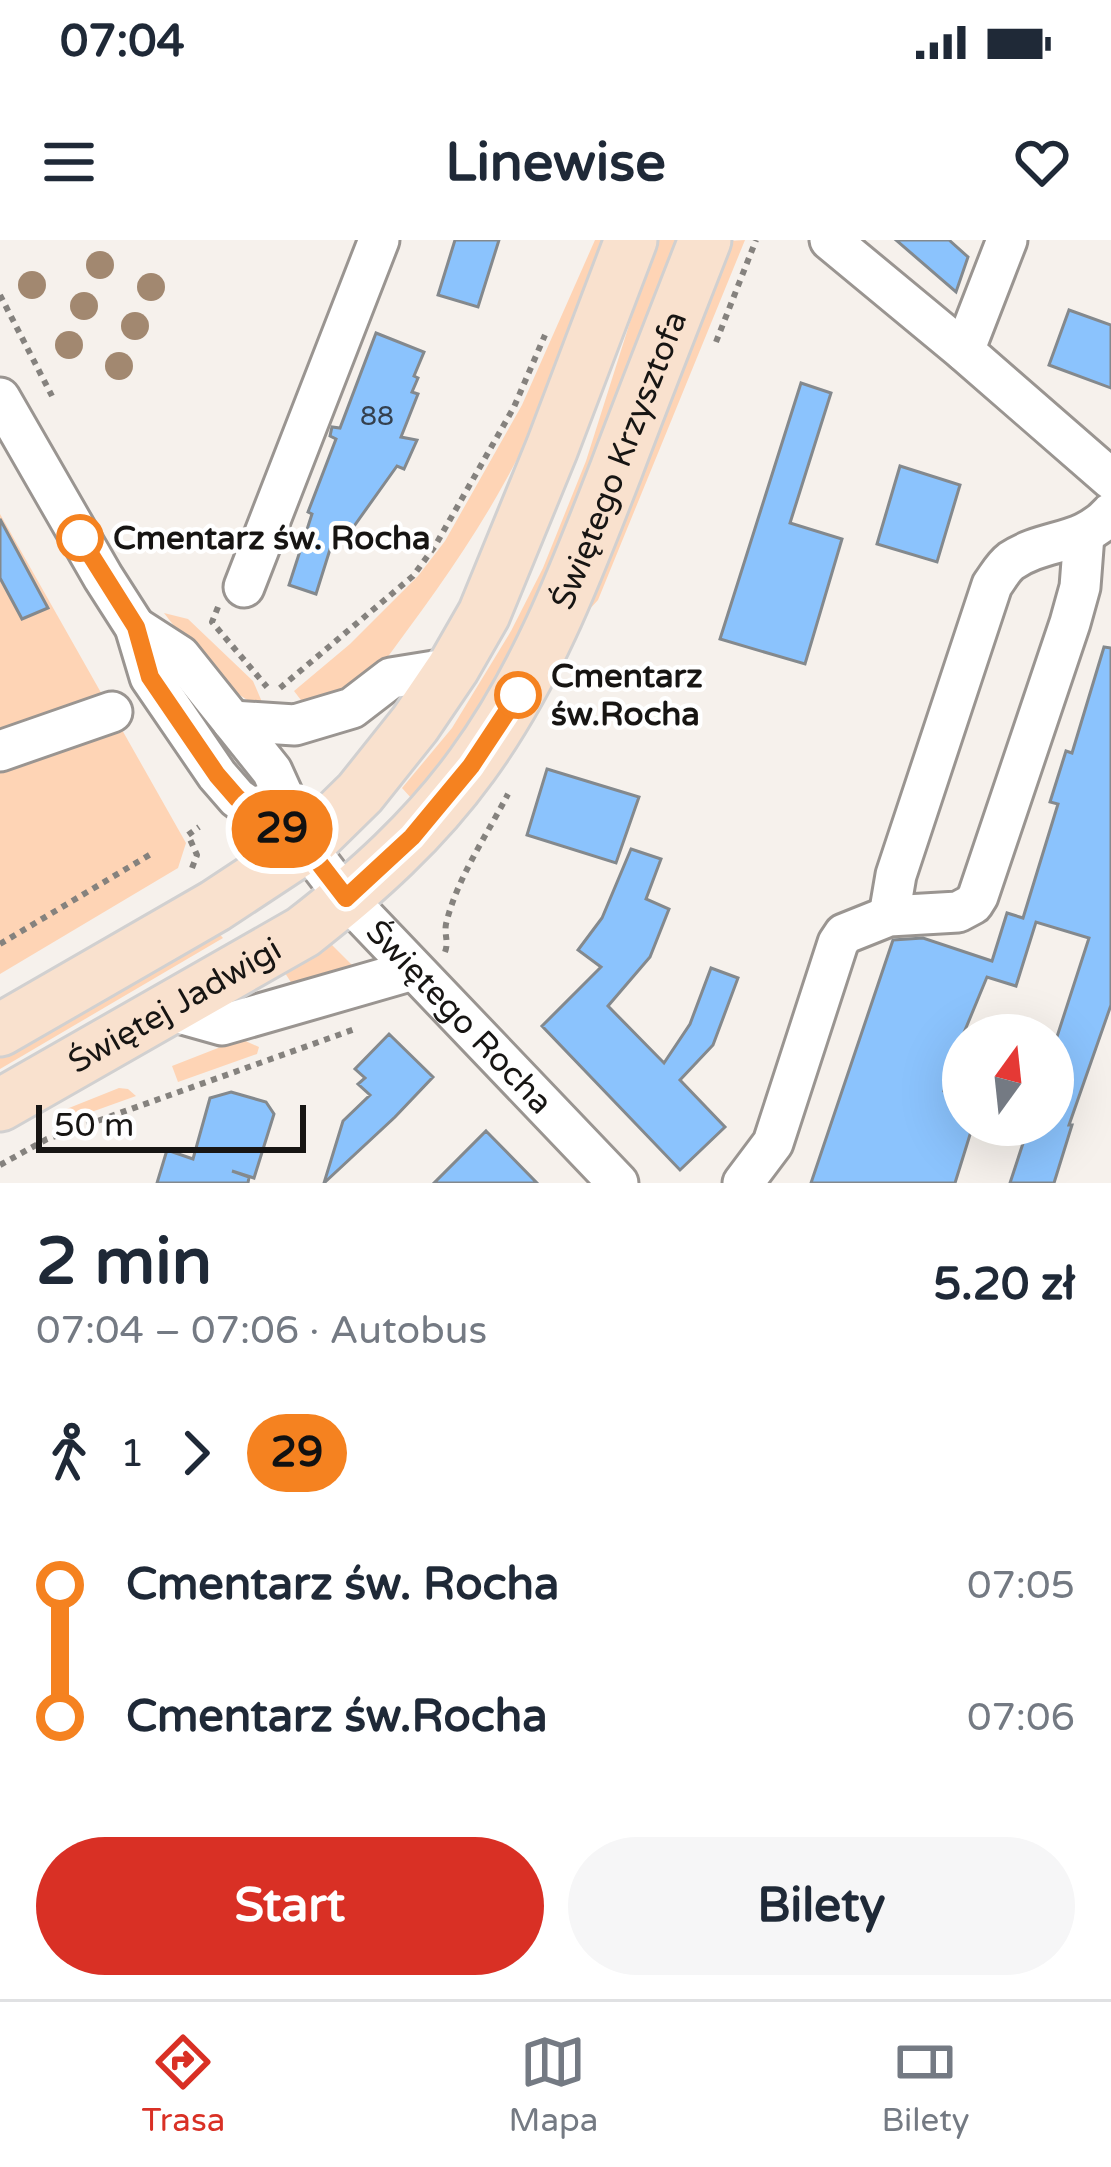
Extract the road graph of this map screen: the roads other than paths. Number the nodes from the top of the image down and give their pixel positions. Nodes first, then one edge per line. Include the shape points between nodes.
1 (379, 240) edge
2 (631, 240) edge
3 (705, 240) edge
4 (830, 240) edge
5 (1007, 240) edge
6 (964, 351) junction
7 (0, 398) edge
8 (1111, 479) edge
9 (1098, 524) edge
10 (244, 587) dead end
11 (136, 627) junction
12 (453, 668) junction
13 (112, 712) dead end
14 (232, 721) junction
15 (0, 751) edge
16 (306, 846) junction
17 (346, 898) junction
18 (889, 916) junction
19 (413, 970) junction
20 (165, 1009) junction
21 (0, 1030) edge
22 (0, 1105) edge
23 (618, 1183) edge
24 (743, 1183) edge

1 - 10 street
2 - 12 main road, Świętego Krzysztofa via 484,614
3 - 17 main road, Świętego Krzysztofa via 576,575 518,695 412,837
4 - 6 street
5 - 6 street
6 - 8 street
7 - 11 street, Świętego Rocha
9 - 18 street via 1008,563 992,585
9 - 18 street via 978,896 958,912
11 - 14 street, Świętego Rocha via 180,656
11 - 16 street, Świętego Rocha via 150,677 217,775
12 - 14 street via 391,678 352,708 295,725
12 - 16 main road, Świętego Krzysztofa via 360,793
13 - 15 street
14 - 16 street, Świętego Rocha via 272,772
16 - 17 street, Świętego Rocha
16 - 21 main road, Świętej Jadwigi
17 - 19 street, Świętego Rocha
17 - 20 main road, Świętej Jadwigi via 303,932
18 - 24 street via 838,943 773,1143
19 - 20 street via 222,1025
19 - 23 street, Świętego Rocha
20 - 22 main road, Świętej Jadwigi

